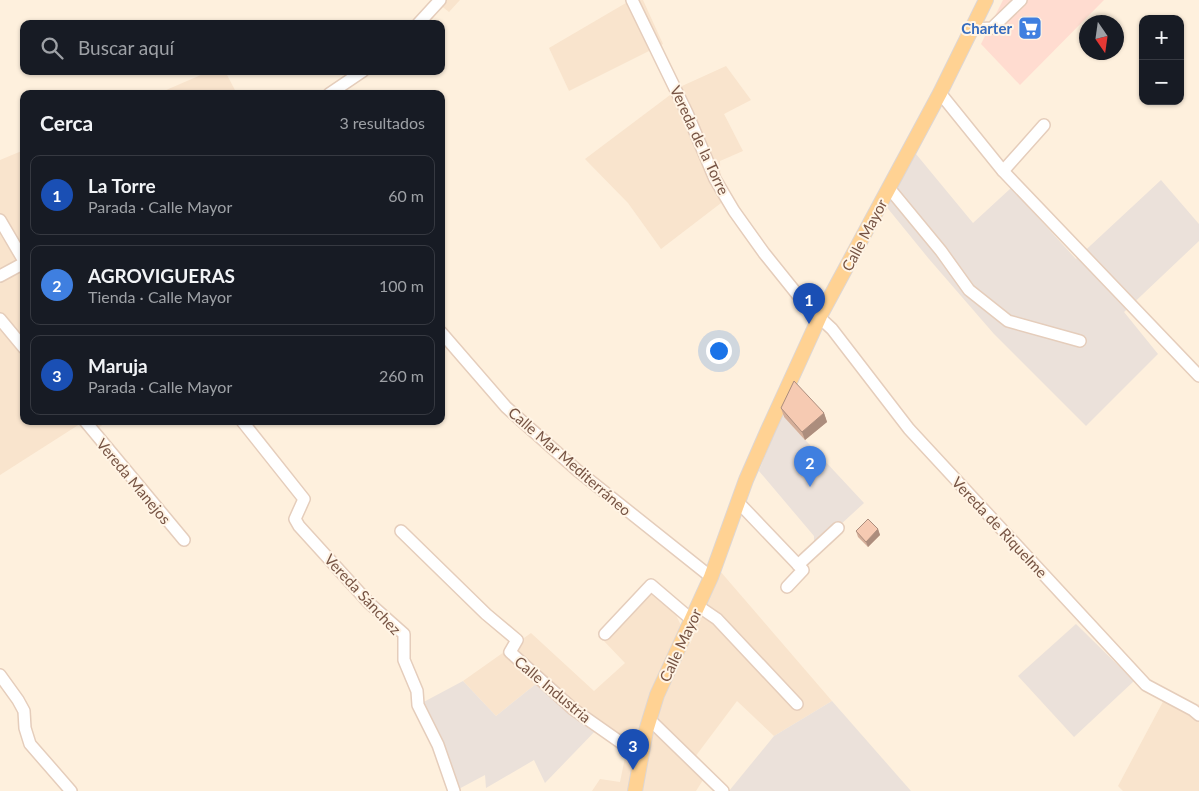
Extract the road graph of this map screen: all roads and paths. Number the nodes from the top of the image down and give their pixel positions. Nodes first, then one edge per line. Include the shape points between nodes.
1 (440, 0) edge
2 (632, 0) edge
3 (986, 0) edge
4 (1021, 0) edge
5 (422, 20) edge
6 (972, 29) junction
7 (358, 75) edge
8 (335, 90) edge
9 (940, 93) junction
10 (1044, 125) dead end
11 (1003, 171) junction
12 (889, 188) junction
13 (0, 220) edge
14 (20, 255) edge
15 (20, 264) edge
16 (0, 276) edge
17 (820, 316) junction
18 (0, 319) edge
19 (445, 337) edge
20 (1080, 341) dead end
21 (20, 343) edge
22 (1199, 376) edge
23 (88, 425) edge
24 (245, 425) edge
25 (738, 502) junction
26 (838, 528) dead end
27 (401, 531) dead end
28 (184, 540) dead end
29 (798, 565) junction
30 (711, 577) junction
31 (787, 586) dead end
32 (698, 606) junction
33 (692, 620) junction
34 (605, 634) dead end
35 (0, 675) edge
36 (797, 704) dead end
37 (1197, 710) edge
38 (649, 719) junction
39 (640, 756) junction
40 (71, 791) edge
41 (454, 791) edge
42 (635, 791) edge
43 (723, 791) edge

1 - 5 street
2 - 17 street, Vereda de la Torre via 716,180 764,253 805,304
3 - 6 main road, Calle Mayor
4 - 6 street via 992,28
6 - 9 main road, Calle Mayor
7 - 8 street
9 - 11 street
9 - 12 main road, Calle Mayor
10 - 11 street
11 - 22 street
12 - 17 main road, Calle Mayor
12 - 20 street via 969,290 1008,321
13 - 14 street
15 - 16 street
17 - 25 main road, Calle Mayor
17 - 37 street, Vereda de Riquelme via 909,429 1146,686
18 - 21 street
19 - 30 street, Calle Mar Mediterráneo via 506,407 578,471
23 - 28 street, Vereda Manejos
24 - 41 street, Vereda Sánchez via 304,500 295,519 300,526 369,603 404,634 404,660 417,691 418,705 438,746
25 - 29 street
25 - 30 main road, Calle Mayor
26 - 29 street
27 - 39 street, Calle Industria via 517,640 510,652 573,709
29 - 31 street via 803,570
30 - 32 main road, Calle Mayor
32 - 33 main road, Calle Mayor
32 - 36 street via 717,619
33 - 34 street via 651,585
33 - 38 main road, Calle Mayor via 656,696
35 - 40 street via 24,711 30,744
38 - 39 main road, Calle Mayor
38 - 43 street
39 - 42 main road, Calle Mayor

